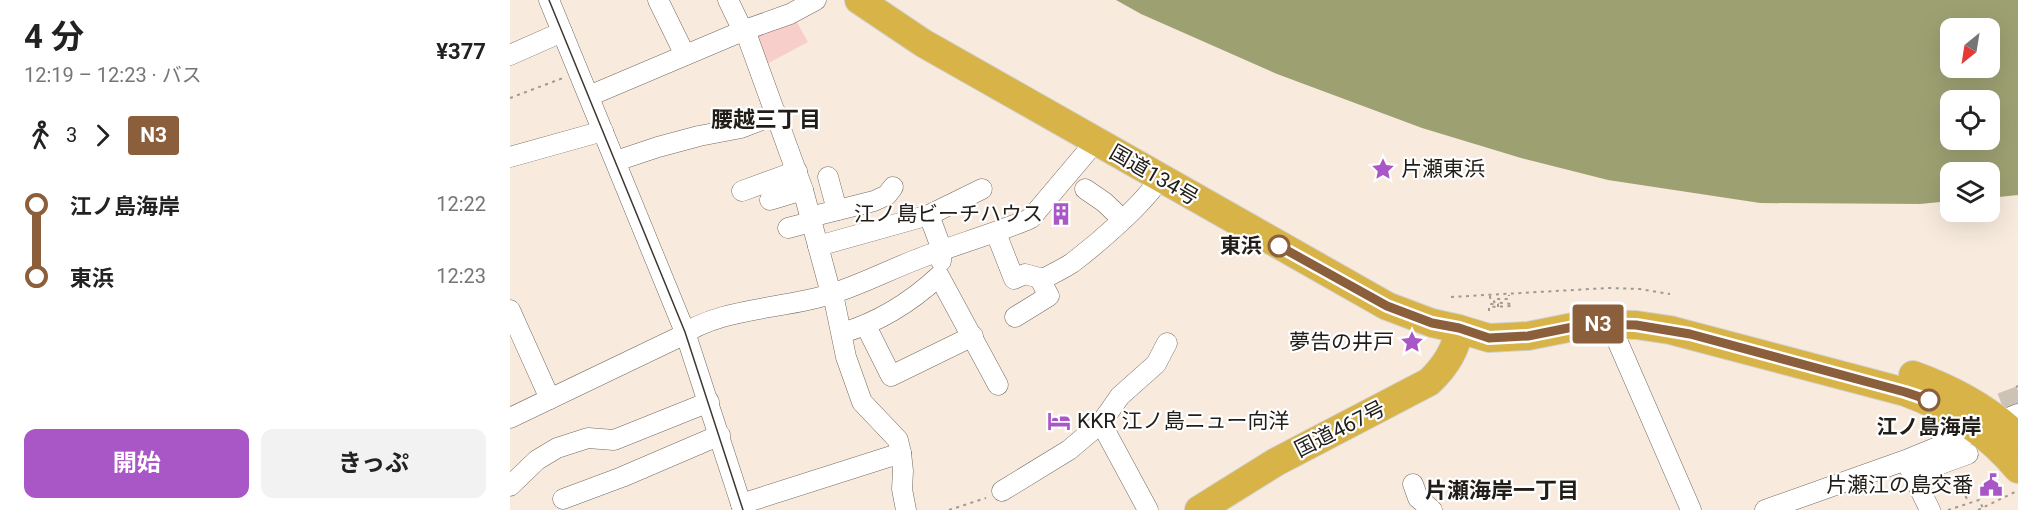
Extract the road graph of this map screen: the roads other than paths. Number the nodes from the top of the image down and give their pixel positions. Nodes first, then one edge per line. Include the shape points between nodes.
1 (549, 0) edge
2 (658, 0) edge
3 (728, 0) edge
4 (816, 0) edge
5 (859, 0) edge
6 (744, 30) junction
7 (562, 32) junction
8 (510, 55) edge
9 (685, 55) junction
10 (589, 96) junction
11 (777, 114) junction
12 (603, 131) junction
13 (1096, 141) junction
14 (510, 157) edge
15 (616, 162) junction
16 (796, 171) junction
17 (828, 177) dead end
18 (1161, 178) junction
19 (893, 187) dead end
20 (982, 189) dead end
21 (1085, 189) dead end
22 (803, 190) junction
23 (742, 191) dead end
24 (770, 200) dead end
25 (837, 210) junction
26 (928, 215) junction
27 (1122, 219) junction
28 (811, 220) junction
29 (788, 228) dead end
30 (996, 233) junction
31 (818, 246) junction
32 (942, 250) junction
33 (939, 276) junction
34 (1042, 279) junction
35 (832, 294) junction
36 (510, 310) edge
37 (1015, 317) dead end
38 (1610, 324) junction
39 (866, 326) junction
40 (1459, 328) junction
41 (685, 332) junction
42 (842, 333) junction
43 (973, 336) junction
44 (1167, 343) dead end
45 (998, 386) dead end
46 (550, 399) junction
47 (709, 402) junction
48 (510, 418) edge
49 (1101, 423) junction
50 (720, 435) junction
51 (1984, 447) edge
52 (901, 453) junction
53 (1909, 467) junction
54 (2017, 480) edge
55 (1413, 484) dead end
56 (510, 486) edge
57 (1002, 491) dead end
58 (563, 499) dead end
59 (742, 507) edge
60 (906, 510) edge
61 (1148, 510) edge
62 (1198, 510) edge
63 (1432, 510) edge
64 (1691, 510) edge
65 (1765, 510) edge
66 (1930, 510) edge

1 - 7 street
2 - 9 street
3 - 6 street
4 - 6 street
5 - 13 highway, 国道134号 via 923,43
6 - 9 street
6 - 11 street
7 - 8 street
7 - 10 street
9 - 10 street
10 - 12 street
11 - 15 street via 741,128 658,147
11 - 16 street
12 - 14 street
12 - 15 street
13 - 18 highway, 国道134号
13 - 30 street via 1031,218
15 - 41 street
16 - 22 street
16 - 23 street
17 - 25 street
18 - 27 street
18 - 40 highway, 国道134号 via 1387,306 1432,323
19 - 25 street via 882,198
20 - 26 street
21 - 27 street
22 - 24 street
22 - 28 street
25 - 28 street
26 - 31 street
26 - 32 street
27 - 34 street via 1070,264
28 - 29 street
28 - 31 street
30 - 32 street
30 - 34 street via 1014,279 1030,274
31 - 35 street
32 - 33 street
32 - 35 street
33 - 39 street via 914,297
33 - 43 street
34 - 37 street via 1049,296
35 - 41 street via 725,317
35 - 42 street
36 - 46 street
38 - 40 highway, 国道134号 via 1570,327 1518,338 1489,338
38 - 51 highway, 国道134号 via 1690,334 1905,392 1929,400
38 - 64 street
39 - 42 street
39 - 43 street via 891,376
40 - 51 highway, 国道134号 via 1586,307 1639,308 1673,314 1910,374 1958,393
40 - 62 highway, 国道467号 via 1452,353 1429,382 1276,462
41 - 46 street
41 - 47 street
42 - 52 street via 862,402 898,440
43 - 45 street
44 - 49 street via 1156,364 1120,396
46 - 48 street
47 - 50 street
47 - 56 street via 614,440 588,438 557,448 537,460
49 - 57 street via 1069,450
49 - 61 street
50 - 58 street
50 - 59 street
51 - 53 street
51 - 53 street
51 - 54 highway, 国道134号 via 1998,448
52 - 59 street
52 - 60 street
53 - 65 street
53 - 66 street
55 - 63 street via 1418,498

